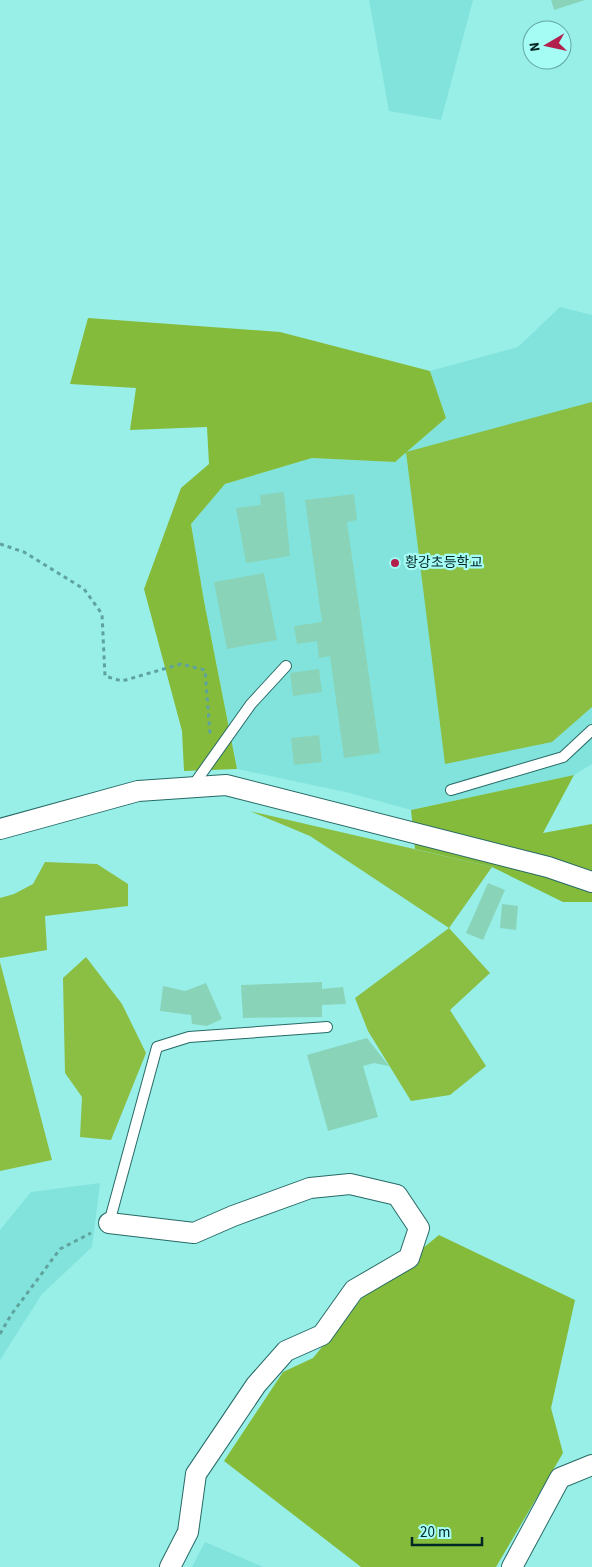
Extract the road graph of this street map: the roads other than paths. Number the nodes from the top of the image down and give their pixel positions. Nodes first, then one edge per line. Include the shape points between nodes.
1 (286, 666) dead end
2 (592, 730) edge
3 (191, 788) junction
4 (451, 790) dead end
5 (0, 829) edge
6 (592, 882) edge
7 (327, 1027) dead end
8 (109, 1223) joint
9 (592, 1465) edge
10 (170, 1567) edge
11 (512, 1567) edge

1 - 3 lane via 251,704
2 - 4 lane via 563,757
3 - 5 street via 138,791
3 - 6 street via 226,785 548,867
7 - 8 lane via 189,1037 158,1047
8 - 10 street via 194,1233 310,1188 350,1184 397,1195 419,1228 409,1258 354,1290 322,1335 286,1351 256,1384 196,1474 188,1532
9 - 11 street via 560,1478

